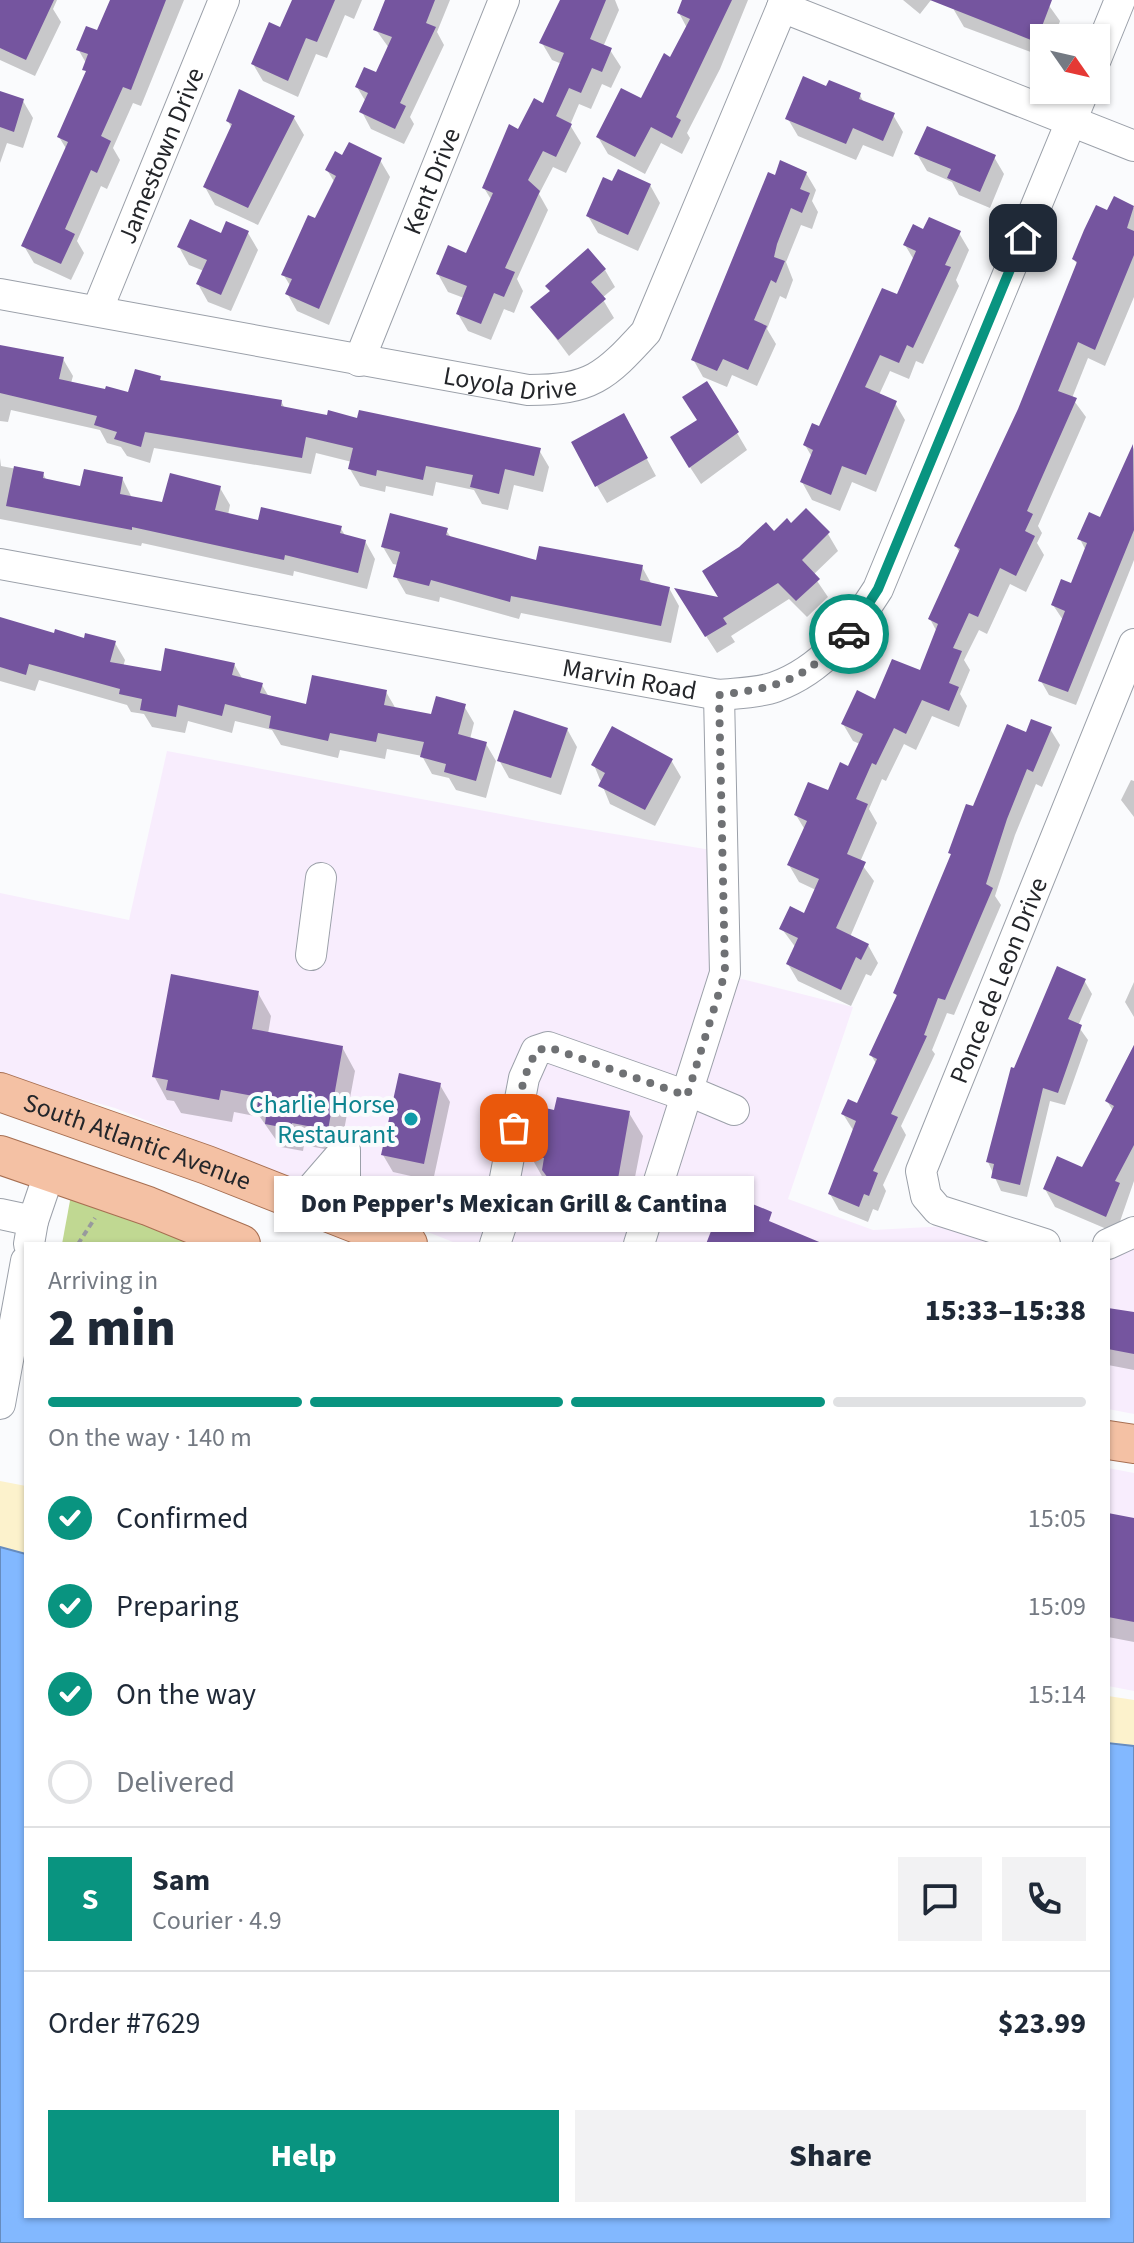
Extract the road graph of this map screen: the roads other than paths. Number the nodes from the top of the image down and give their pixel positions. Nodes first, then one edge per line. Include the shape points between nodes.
1 (224, 0) edge
2 (504, 0) edge
3 (1120, 0) edge
4 (784, 4) edge
5 (1110, 25) edge
6 (1078, 104) edge
7 (1071, 122) junction
8 (1134, 146) edge
9 (0, 294) edge
10 (97, 311) junction
11 (359, 361) junction
12 (0, 564) edge
13 (1134, 644) edge
14 (719, 695) junction
15 (321, 878) dead end
16 (311, 955) dead end
17 (0, 1092) edge
18 (688, 1093) junction
19 (734, 1110) dead end
20 (0, 1155) edge
21 (50, 1171) junction
22 (300, 1202) junction
23 (0, 1214) edge
24 (358, 1225) junction
25 (954, 1231) edge
26 (1134, 1232) edge
27 (31, 1233) edge
28 (236, 1242) edge
29 (403, 1242) edge
30 (496, 1242) edge
31 (640, 1242) edge
32 (1031, 1242) edge
33 (1110, 1243) edge
34 (24, 1272) edge
35 (0, 1404) edge
36 (1110, 1440) edge
37 (1134, 1444) edge

1 - 10 street, Jamestown Drive
2 - 11 street, Kent Drive
3 - 5 street
4 - 7 street
4 - 11 street, Loyola Drive via 646,332 612,370 567,390 528,390
6 - 7 street, Marvin Road
7 - 8 street
7 - 14 street, Marvin Road via 878,589 849,634 816,666 773,688
9 - 10 street, Loyola Drive
10 - 11 street, Loyola Drive
12 - 14 street, Marvin Road
13 - 25 street, Ponce de Leon Drive via 921,1171 926,1196
14 - 18 street via 725,973
15 - 16 street
17 - 22 main road, South Atlantic Avenue
18 - 19 street
18 - 30 street via 548,1047 536,1051 524,1078 505,1178 506,1211
18 - 31 street
20 - 21 main road
21 - 27 street
21 - 28 main road
22 - 24 main road, South Atlantic Avenue
22 - 24 street via 345,1150 345,1178
23 - 27 street
24 - 29 main road, South Atlantic Avenue
25 - 32 street, Ponce de Leon Drive
26 - 33 street
34 - 35 street
36 - 37 main road

